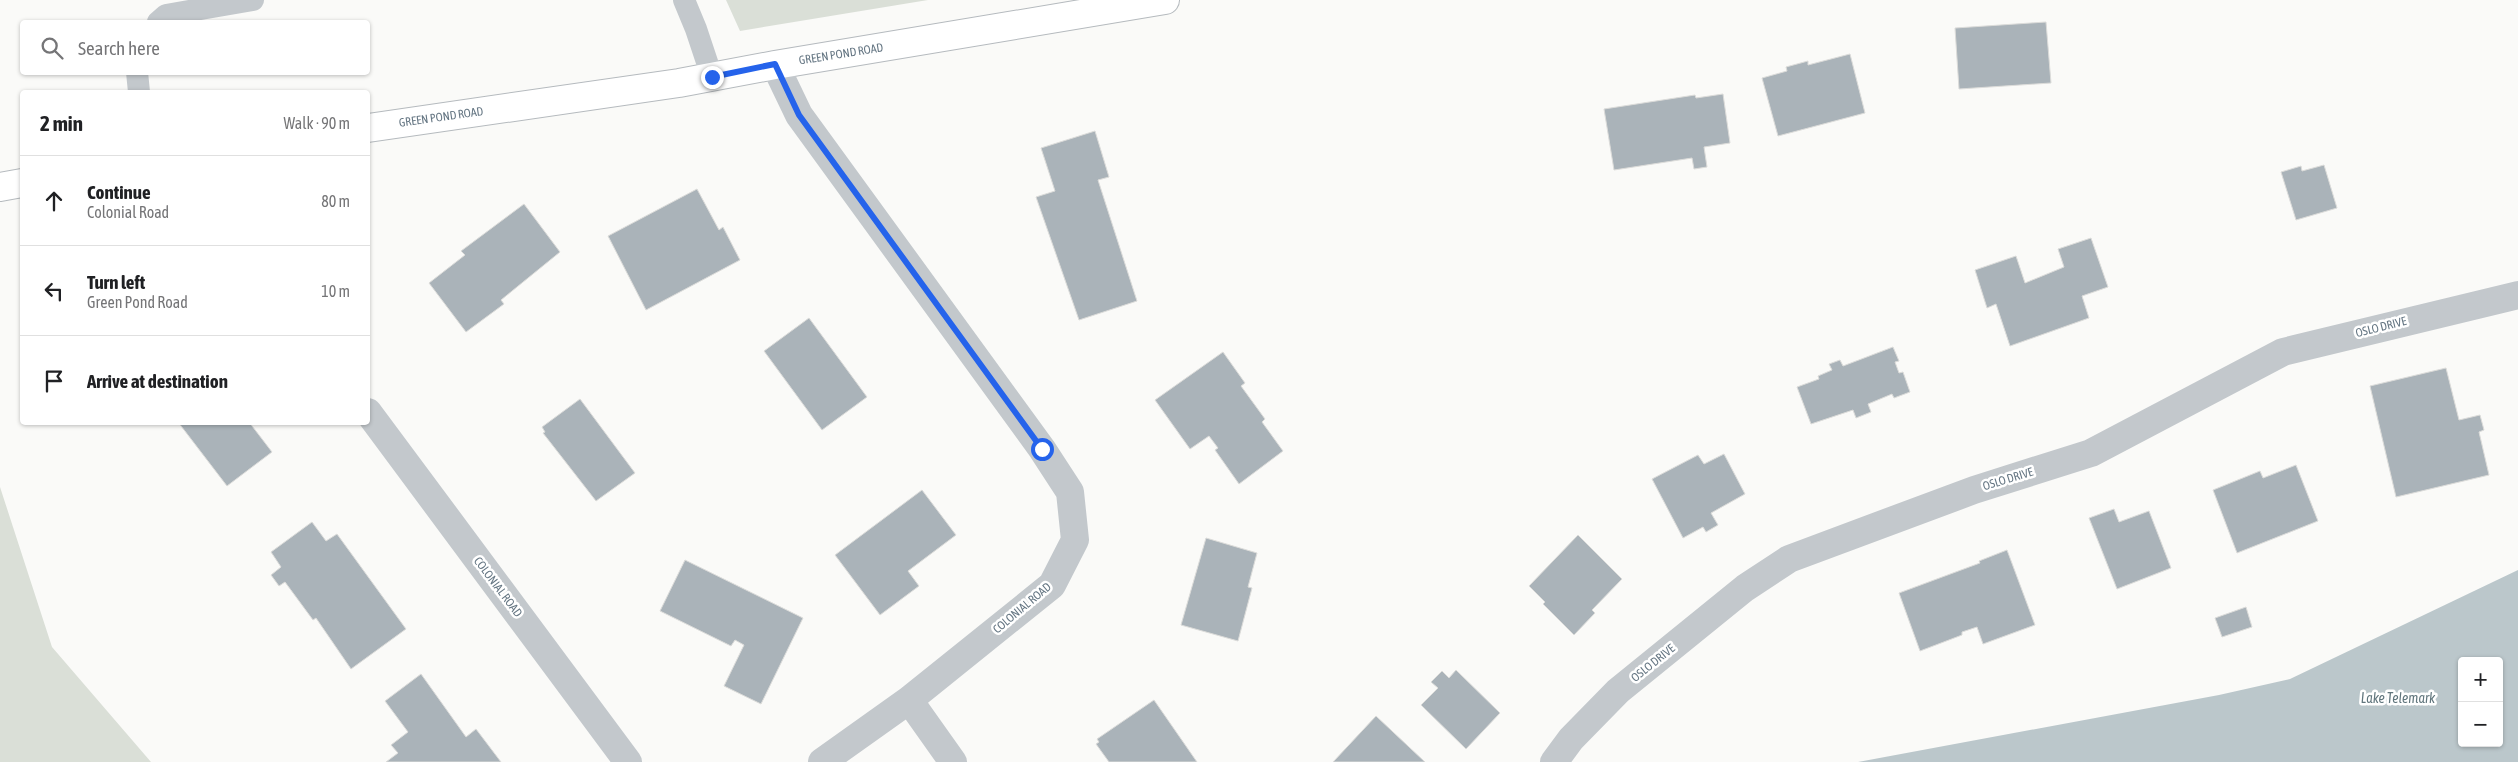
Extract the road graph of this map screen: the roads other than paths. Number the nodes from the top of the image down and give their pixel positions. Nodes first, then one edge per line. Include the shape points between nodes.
1 (253, 0) edge
2 (684, 0) edge
3 (1165, 0) edge
4 (160, 20) edge
5 (775, 64) junction
6 (137, 75) edge
7 (712, 77) junction
8 (139, 90) edge
9 (370, 128) edge
10 (20, 183) edge
11 (0, 187) edge
12 (2518, 295) edge
13 (370, 415) edge
14 (909, 700) junction
15 (628, 762) edge
16 (822, 762) edge
17 (954, 762) edge
18 (1554, 762) edge

1 - 4 lane via 166,15
2 - 7 lane
3 - 5 main road, GREEN POND ROAD
5 - 7 main road, GREEN POND ROAD
5 - 14 street, COLONIAL ROAD via 799,115 1070,492 1075,540 1052,585
6 - 8 lane
7 - 9 main road, GREEN POND ROAD
10 - 11 main road
12 - 18 street, OSLO DRIVE via 2283,352 2091,453 1974,490 1789,559 1745,588 1618,691 1571,739
13 - 15 street, COLONIAL ROAD
14 - 16 street, COLONIAL ROAD
14 - 17 street

